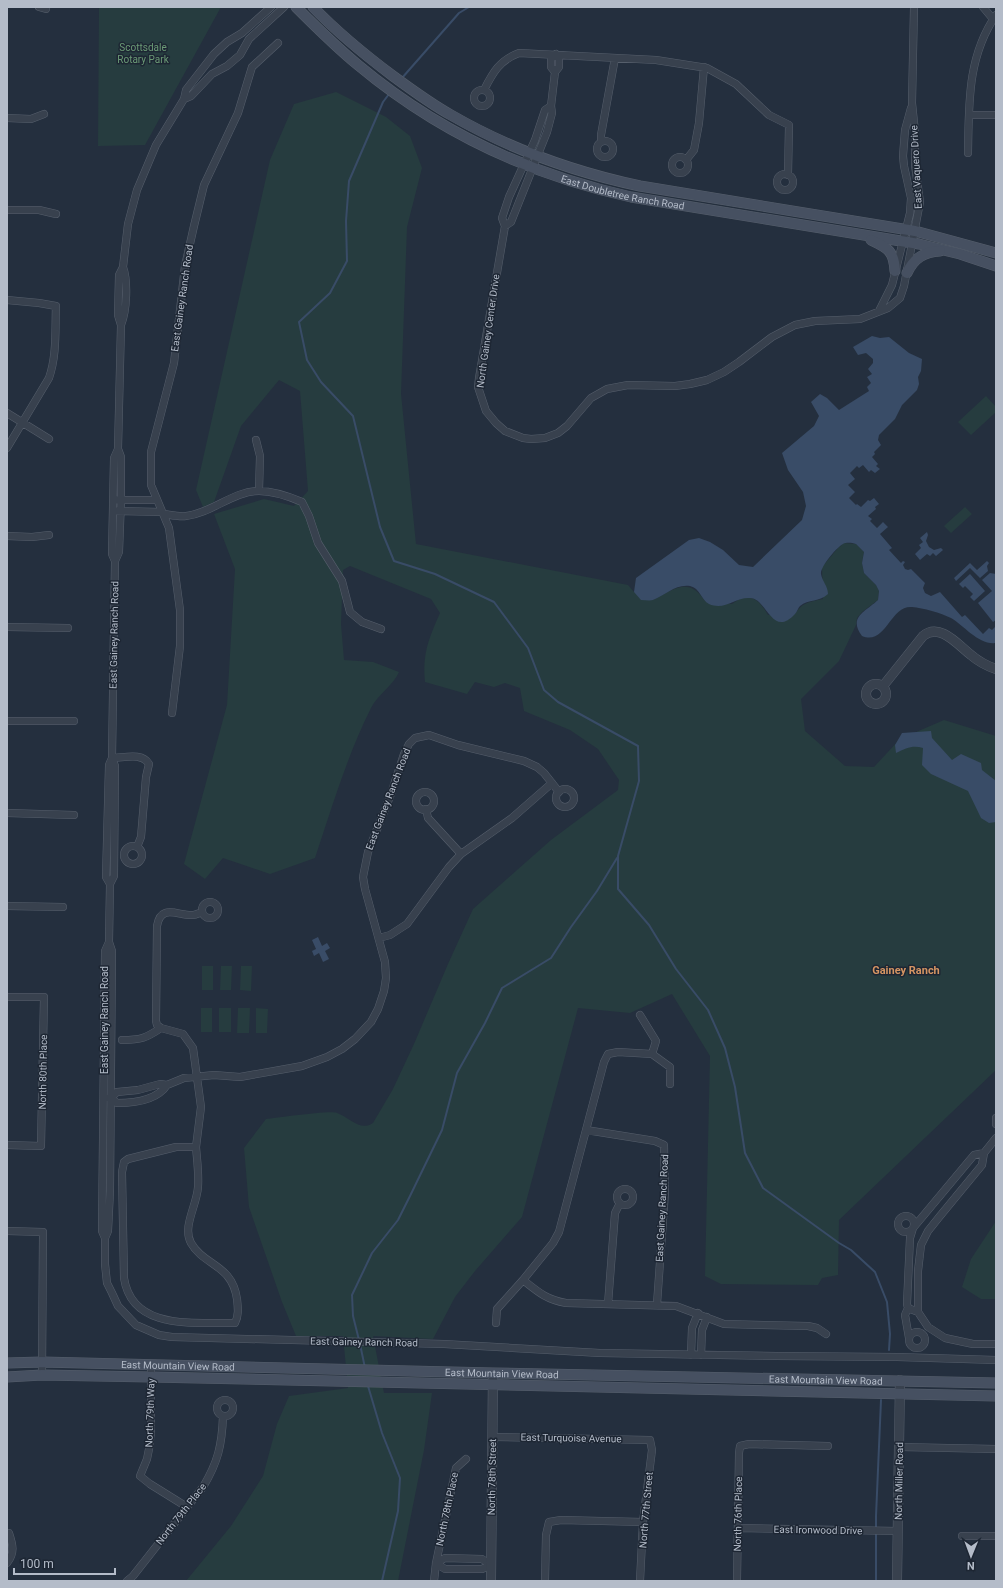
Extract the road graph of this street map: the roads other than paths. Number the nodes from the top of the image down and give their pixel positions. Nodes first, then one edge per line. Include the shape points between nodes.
1 (271, 7) edge
2 (284, 7) edge
3 (296, 7) edge
4 (314, 7) edge
5 (914, 7) edge
6 (983, 7) edge
7 (995, 17) edge
8 (242, 33) junction
9 (249, 39) junction
10 (278, 42) dead end
11 (556, 54) junction
12 (614, 58) junction
13 (210, 59) junction
14 (704, 67) junction
15 (220, 70) junction
16 (484, 90) dead end
17 (184, 99) junction
18 (912, 103) junction
19 (44, 114) dead end
20 (969, 115) junction
21 (996, 115) edge
22 (7, 118) edge
23 (602, 142) dead end
24 (968, 153) dead end
25 (533, 155) junction
26 (686, 160) dead end
27 (915, 165) junction
28 (528, 166) junction
29 (904, 166) junction
30 (788, 175) dead end
31 (918, 186) junction
32 (909, 188) junction
33 (7, 210) edge
34 (56, 214) dead end
35 (505, 226) junction
36 (910, 230) junction
37 (861, 234) junction
38 (907, 242) junction
39 (946, 250) junction
40 (996, 253) edge
41 (996, 266) edge
42 (895, 271) junction
43 (907, 273) junction
44 (7, 300) edge
45 (879, 311) junction
46 (7, 413) edge
47 (22, 422) junction
48 (49, 439) dead end
49 (256, 440) dead end
50 (7, 448) edge
51 (259, 491) junction
52 (117, 500) junction
53 (157, 500) junction
54 (117, 511) junction
55 (163, 513) junction
56 (49, 534) dead end
57 (7, 536) edge
58 (7, 627) edge
59 (68, 628) dead end
60 (381, 629) dead end
61 (996, 669) edge
62 (883, 686) dead end
63 (172, 713) dead end
64 (7, 721) edge
65 (74, 721) dead end
66 (112, 758) junction
67 (552, 783) junction
68 (559, 792) dead end
69 (426, 809) dead end
70 (7, 813) edge
71 (74, 815) dead end
72 (137, 847) dead end
73 (461, 854) junction
74 (7, 906) edge
75 (63, 907) dead end
76 (202, 912) dead end
77 (379, 938) junction
78 (7, 997) edge
79 (640, 1015) dead end
80 (162, 1028) junction
81 (122, 1040) dead end
82 (652, 1054) junction
83 (197, 1076) junction
84 (670, 1084) dead end
85 (167, 1085) junction
86 (108, 1098) junction
87 (996, 1118) edge
88 (996, 1124) edge
89 (586, 1130) junction
90 (996, 1138) edge
91 (7, 1145) edge
92 (196, 1147) junction
93 (984, 1153) junction
94 (945, 1189) junction
95 (954, 1198) junction
96 (620, 1203) dead end
97 (915, 1225) junction
98 (7, 1231) edge
99 (928, 1231) junction
100 (918, 1273) junction
101 (908, 1274) junction
102 (523, 1280) junction
103 (608, 1304) junction
104 (657, 1304) junction
105 (908, 1308) junction
106 (918, 1312) junction
107 (698, 1314) junction
108 (707, 1317) junction
109 (496, 1323) dead end
110 (928, 1327) junction
111 (922, 1333) junction
112 (826, 1334) dead end
113 (909, 1338) junction
114 (996, 1344) edge
115 (916, 1348) junction
116 (691, 1355) junction
117 (701, 1355) junction
118 (915, 1358) junction
119 (996, 1360) edge
120 (42, 1362) junction
121 (7, 1363) edge
122 (151, 1364) junction
123 (493, 1373) junction
124 (42, 1375) junction
125 (7, 1377) edge
126 (151, 1377) junction
127 (900, 1380) junction
128 (996, 1383) edge
129 (493, 1385) junction
130 (900, 1394) junction
131 (996, 1396) edge
132 (224, 1416) dead end
133 (493, 1437) junction
134 (650, 1440) joint
135 (828, 1446) dead end
136 (900, 1447) junction
137 (996, 1449) edge
138 (466, 1459) dead end
139 (187, 1507) junction
140 (643, 1522) junction
141 (738, 1528) junction
142 (898, 1531) junction
143 (10, 1534) dead end
144 (962, 1536) dead end
145 (996, 1536) edge
146 (7, 1563) edge
147 (436, 1563) junction
148 (491, 1565) junction
149 (127, 1581) edge
150 (434, 1581) edge
151 (491, 1581) edge
152 (545, 1581) edge
153 (640, 1581) edge
154 (736, 1581) edge
155 (897, 1581) edge

1 - 8 street, East Gainey Ranch Road
2 - 9 street, East Gainey Ranch Road
3 - 28 main road, East Doubletree Ranch Road via 371,75 411,105 468,139
4 - 25 main road, East Doubletree Ranch Road via 340,34 417,93 464,123
5 - 18 street, East Vaquero Drive
6 - 7 street
7 - 20 street via 978,52 971,76
8 - 9 street
8 - 13 street, East Gainey Ranch Road via 227,42
9 - 15 street, East Gainey Ranch Road via 240,55
10 - 53 street, East Gainey Ranch Road via 252,67 238,113 204,185 185,266 174,363 151,452 150,485
11 - 12 street
11 - 16 street via 519,53 509,56 500,63
11 - 25 street, North Gainey Center Drive via 559,67 555,72 552,113 547,132
12 - 14 street via 656,60
12 - 23 street
13 - 15 street
13 - 17 street, East Gainey Ranch Road via 186,90
14 - 26 street via 694,150
14 - 30 street via 736,84 769,114 789,125
15 - 17 street, East Gainey Ranch Road via 212,74 191,96
17 - 52 street, East Gainey Ranch Road via 156,145 140,182 128,224 122,266 118,275 118,315 121,325 118,449 114,458
18 - 27 street, East Vaquero Drive
18 - 29 street, East Vaquero Drive via 904,130
19 - 22 street via 31,119
20 - 21 street
20 - 24 street
25 - 28 street, North Gainey Center Drive
25 - 36 main road, East Doubletree Ranch Road via 582,172 640,186
27 - 29 street
27 - 31 street, East Vaquero Drive
28 - 35 street, North Gainey Center Drive via 511,222
28 - 35 street, North Gainey Center Drive via 509,197 502,218
28 - 37 main road, East Doubletree Ranch Road via 570,181 631,196
29 - 32 street, East Vaquero Drive
31 - 32 street
31 - 36 street, East Vaquero Drive via 920,206
32 - 36 street, East Vaquero Drive
33 - 34 street via 38,210
35 - 45 street, North Gainey Center Drive via 478,387 486,411 496,423 505,431 523,438 545,438 558,433 591,398 607,389 628,385 675,386 707,380 724,372 772,337 795,325 815,321 860,319
36 - 38 street
36 - 40 main road, East Doubletree Ranch Road
37 - 38 main road, East Doubletree Ranch Road
37 - 42 main road via 890,250
38 - 39 main road, East Doubletree Ranch Road
38 - 42 street
38 - 43 street
39 - 41 main road, East Doubletree Ranch Road
39 - 43 main road via 920,256 912,263
42 - 45 street via 892,285
43 - 45 street via 900,298 888,308
44 - 47 street via 56,306 55,358 52,369
46 - 47 street
47 - 48 street
47 - 50 street
49 - 51 street via 260,456
51 - 55 street via 236,496 186,516
51 - 60 street via 283,495 302,502 318,544 342,581 350,612 362,622
52 - 53 street
52 - 54 street, East Gainey Ranch Road
53 - 55 street, East Gainey Ranch Road
54 - 55 street
54 - 66 street, East Gainey Ranch Road via 112,554 115,561
55 - 63 street, East Gainey Ranch Road via 169,528 181,628
56 - 57 street via 32,537
58 - 59 street
61 - 62 street via 972,657 944,633 930,631 923,636
64 - 65 street
66 - 72 street via 139,756 149,764 141,837
66 - 86 street, East Gainey Ranch Road via 115,766 111,813 114,876 110,884 108,942 105,951
67 - 68 street, East Gainey Ranch Road
67 - 73 street via 512,818
67 - 77 street, East Gainey Ranch Road via 544,773 524,761 429,735 415,738 404,754 364,865 365,889
69 - 73 street via 428,818
70 - 71 street
73 - 77 street via 406,924 390,935
74 - 75 street
76 - 80 street via 193,915 168,912 158,919 156,1021
77 - 83 street, East Gainey Ranch Road via 386,978 381,1003 363,1032 342,1049 302,1066 240,1077
78 - 91 street, North 80th Place via 44,997 41,1146
79 - 82 street via 656,1041
80 - 81 street, East Gainey Ranch Road via 147,1037
80 - 83 street via 183,1034 193,1048
82 - 84 street via 670,1067
82 - 89 street via 608,1054
83 - 85 street, East Gainey Ranch Road
83 - 92 street via 202,1106
85 - 86 street, East Gainey Ranch Road via 117,1092
85 - 86 street, East Gainey Ranch Road via 162,1092 141,1100 117,1103
86 - 116 street, East Gainey Ranch Road via 102,1231 105,1238 105,1273 118,1306 136,1325 144,1329 172,1337 444,1344 547,1351
87 - 88 street
89 - 102 street via 559,1232
89 - 104 street, East Gainey Ranch Road via 655,1141 664,1145 665,1192
90 - 93 street
92 - 92 street via 176,1147 124,1162 122,1172 125,1285 134,1302 143,1311 155,1317 167,1321 234,1323 238,1309 233,1284 223,1270 197,1251 188,1233 188,1225 197,1200
93 - 94 street via 974,1155
93 - 95 street via 982,1165
94 - 95 street
94 - 97 street
95 - 99 street
96 - 103 street via 615,1214
97 - 99 street
97 - 101 street via 910,1238
98 - 120 street via 43,1232
99 - 100 street via 921,1246
100 - 101 street
100 - 106 street
101 - 105 street
102 - 103 street via 554,1301
102 - 109 street via 497,1309
103 - 104 street
104 - 107 street via 676,1306
105 - 106 street
105 - 113 street via 905,1315
106 - 110 street
107 - 108 street
107 - 116 street via 692,1328
108 - 112 street via 734,1326 817,1328
108 - 117 street via 702,1330
110 - 111 street
110 - 114 street via 945,1338 974,1344
111 - 113 street via 914,1332
111 - 115 street via 924,1343
113 - 115 street via 911,1345
115 - 118 street
116 - 117 street, East Gainey Ranch Road
117 - 118 street, East Gainey Ranch Road
118 - 119 street, East Gainey Ranch Road
120 - 121 main road, East Mountain View Road
120 - 122 main road, East Mountain View Road
120 - 124 street
122 - 123 main road, East Mountain View Road
122 - 126 street, North 79th Way
123 - 127 main road, East Mountain View Road
123 - 129 street, North 78th Street
124 - 125 main road, East Mountain View Road
124 - 126 main road, East Mountain View Road
126 - 129 main road, East Mountain View Road
126 - 139 street, North 79th Way via 149,1450 140,1476
127 - 128 main road, East Mountain View Road
127 - 130 street, North Miller Road
129 - 130 main road, East Mountain View Road
129 - 133 street, North 78th Street
130 - 131 main road, East Mountain View Road
130 - 136 street, North Miller Road
132 - 139 street, North 79th Place via 218,1456 203,1487
133 - 134 street, East Turquoise Avenue
133 - 148 street, North 78th Street
134 - 140 street, North 77th Street via 652,1450
135 - 141 street, North 76th Place via 740,1446
136 - 137 street
136 - 142 street, North Miller Road
138 - 147 street, North 78th Place via 456,1468
139 - 149 street, North 79th Place
140 - 152 street via 549,1522 546,1535
140 - 153 street, North 77th Street
141 - 142 street, East Ironwood Drive
141 - 154 street, North 76th Place
142 - 155 street, North Miller Road
143 - 146 street via 13,1548
144 - 145 street
147 - 148 street via 445,1569 482,1569
147 - 148 street, North 78th Place via 445,1558 482,1559
147 - 150 street, North 78th Place
148 - 151 street, North 78th Street

